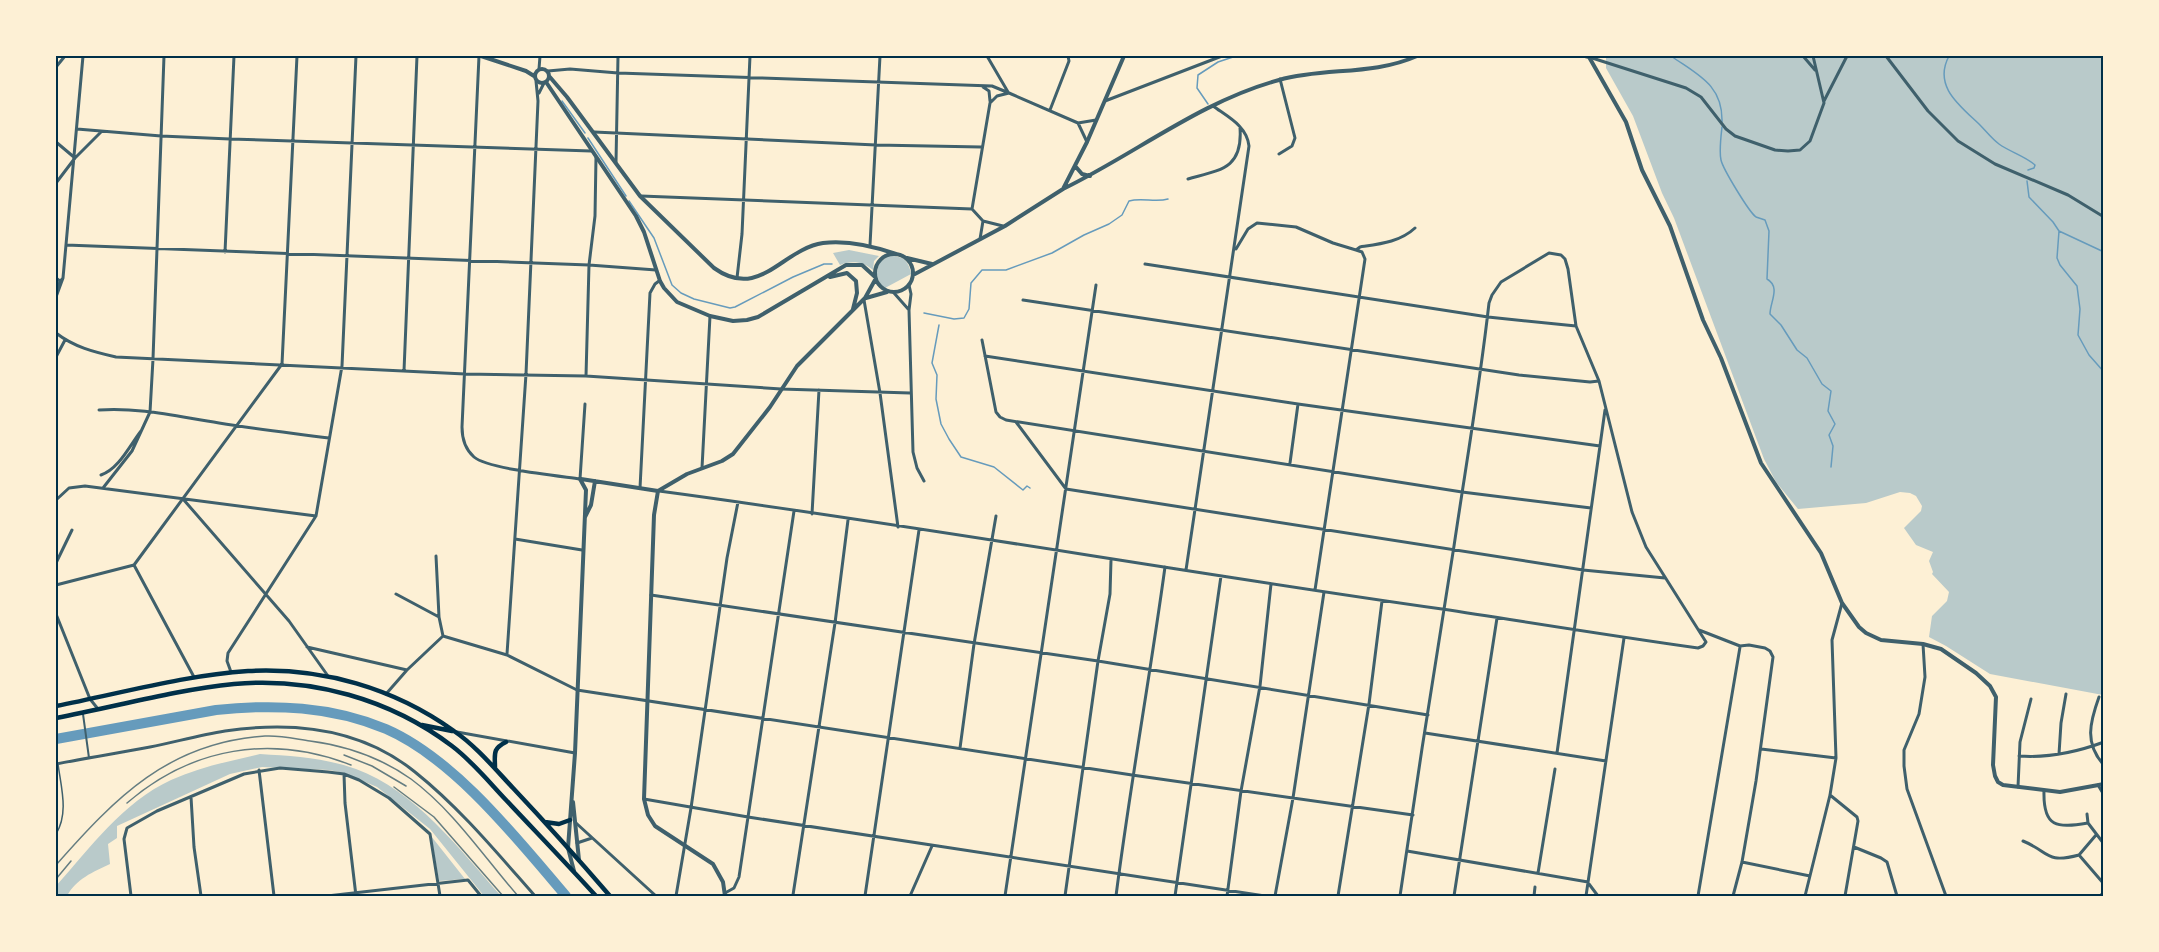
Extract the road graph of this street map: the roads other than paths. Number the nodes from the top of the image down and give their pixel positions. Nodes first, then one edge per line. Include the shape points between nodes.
1 (65, 56) edge
2 (83, 56) edge
3 (164, 56) edge
4 (234, 56) edge
5 (297, 56) edge
6 (356, 56) edge
7 (417, 56) edge
8 (480, 56) edge
9 (540, 56) edge
10 (618, 56) edge
11 (750, 56) edge
12 (880, 56) edge
13 (987, 56) edge
14 (1068, 56) edge
15 (1124, 56) edge
16 (1222, 56) edge
17 (1417, 56) edge
18 (1587, 56) edge
19 (1604, 56) edge
20 (1803, 56) edge
21 (1813, 56) edge
22 (1847, 56) edge
23 (1886, 56) edge
24 (1601, 60) junction
25 (56, 67) edge
26 (1816, 71) junction
27 (618, 73) junction
28 (536, 74) junction
29 (548, 74) junction
30 (749, 77) junction
31 (1280, 79) junction
32 (545, 83) junction
33 (879, 83) junction
34 (982, 86) junction
35 (1009, 93) junction
36 (538, 94) junction
37 (1106, 101) junction
38 (990, 103) junction
39 (1824, 103) junction
40 (1213, 106) junction
41 (1050, 110) junction
42 (1098, 119) junction
43 (1078, 123) junction
44 (1240, 127) junction
45 (77, 129) junction
46 (101, 132) junction
47 (594, 132) junction
48 (616, 133) junction
49 (161, 136) junction
50 (746, 138) junction
51 (230, 139) junction
52 (293, 141) junction
53 (56, 142) edge
54 (1087, 142) junction
55 (353, 143) junction
56 (876, 145) junction
57 (414, 146) junction
58 (475, 147) junction
59 (981, 147) junction
60 (536, 150) junction
61 (591, 151) junction
62 (1279, 154) dead end
63 (596, 157) junction
64 (75, 158) junction
65 (616, 164) junction
66 (1076, 167) junction
67 (1090, 176) junction
68 (1188, 179) dead end
69 (56, 183) edge
70 (1063, 189) junction
71 (640, 196) junction
72 (743, 200) junction
73 (872, 204) junction
74 (972, 208) junction
75 (2103, 217) edge
76 (983, 221) junction
77 (1005, 226) junction
78 (1415, 228) dead end
79 (980, 239) junction
80 (66, 245) junction
81 (870, 245) junction
82 (157, 249) junction
83 (1356, 250) junction
84 (225, 252) junction
85 (287, 254) junction
86 (896, 254) junction
87 (1234, 254) junction
88 (348, 256) junction
89 (410, 258) junction
90 (906, 258) junction
91 (471, 261) junction
92 (531, 263) junction
93 (933, 264) junction
94 (1145, 264) dead end
95 (590, 265) junction
96 (656, 270) junction
97 (913, 275) junction
98 (56, 278) edge
99 (875, 278) junction
100 (1230, 278) junction
101 (823, 279) junction
102 (660, 280) junction
103 (737, 280) junction
104 (62, 281) junction
105 (909, 285) junction
106 (1096, 285) dead end
107 (56, 288) edge
108 (886, 291) junction
109 (894, 293) junction
110 (56, 297) edge
111 (1359, 298) junction
112 (865, 299) junction
113 (1023, 300) dead end
114 (909, 309) junction
115 (1093, 310) junction
116 (852, 311) junction
117 (710, 316) junction
118 (1488, 317) junction
119 (1576, 326) junction
120 (1223, 330) junction
121 (56, 333) edge
122 (65, 340) junction
123 (982, 340) dead end
124 (1351, 351) junction
125 (985, 356) junction
126 (56, 357) edge
127 (153, 359) junction
128 (282, 364) junction
129 (342, 366) junction
130 (1481, 368) junction
131 (404, 371) junction
132 (1085, 371) junction
133 (465, 374) junction
134 (526, 374) junction
135 (586, 376) junction
136 (645, 380) junction
137 (1599, 381) junction
138 (707, 385) junction
139 (781, 389) junction
140 (819, 390) junction
141 (1214, 390) junction
142 (880, 393) junction
143 (910, 393) junction
144 (585, 404) dead end
145 (1298, 404) junction
146 (1606, 405) junction
147 (99, 411) dead end
148 (1342, 411) junction
149 (150, 412) junction
150 (1016, 422) junction
151 (236, 426) junction
152 (144, 428) junction
153 (1472, 428) junction
154 (1075, 431) junction
155 (329, 438) junction
156 (1600, 446) junction
157 (1204, 451) junction
158 (1290, 463) junction
159 (702, 468) junction
160 (521, 471) junction
161 (1334, 471) junction
162 (101, 475) dead end
163 (580, 479) junction
164 (595, 481) junction
165 (924, 481) dead end
166 (103, 488) junction
167 (640, 488) junction
168 (1066, 489) junction
169 (658, 491) junction
170 (1462, 492) junction
171 (182, 497) junction
172 (56, 500) edge
173 (738, 502) junction
174 (1591, 508) junction
175 (1196, 510) junction
176 (794, 511) junction
177 (812, 513) junction
178 (316, 516) junction
179 (996, 516) dead end
180 (585, 518) junction
181 (848, 519) junction
182 (898, 527) junction
183 (72, 530) dead end
184 (920, 530) junction
185 (1325, 530) junction
186 (515, 538) junction
187 (992, 540) junction
188 (1453, 549) junction
189 (582, 550) junction
190 (1057, 550) junction
191 (436, 556) dead end
192 (1111, 560) junction
193 (56, 563) edge
194 (134, 565) junction
195 (1165, 567) junction
196 (1186, 570) junction
197 (1582, 570) junction
198 (1221, 576) junction
199 (1665, 578) junction
200 (1271, 584) junction
201 (56, 585) edge
202 (1315, 590) junction
203 (1324, 592) junction
204 (396, 594) dead end
205 (266, 595) junction
206 (651, 596) junction
207 (1382, 601) junction
208 (1842, 603) junction
209 (720, 605) junction
210 (1444, 610) junction
211 (56, 614) edge
212 (779, 614) junction
213 (439, 617) junction
214 (1497, 618) junction
215 (835, 623) junction
216 (1698, 629) junction
217 (1573, 631) junction
218 (904, 634) junction
219 (443, 636) junction
220 (1624, 638) junction
221 (974, 644) junction
222 (1923, 644) junction
223 (305, 646) junction
224 (1740, 646) junction
225 (1042, 654) junction
226 (507, 655) junction
227 (1098, 661) junction
228 (407, 670) junction
229 (1151, 670) junction
230 (231, 673) junction
231 (328, 676) junction
232 (195, 678) junction
233 (1207, 680) junction
234 (1260, 686) junction
235 (196, 690) junction
236 (577, 690) junction
237 (386, 694) junction
238 (2066, 694) dead end
239 (1308, 695) junction
240 (2099, 697) dead end
241 (90, 699) junction
242 (2031, 699) dead end
243 (648, 700) junction
244 (1369, 704) junction
245 (56, 706) edge
246 (705, 709) junction
247 (98, 710) junction
248 (83, 714) junction
249 (1428, 715) junction
250 (56, 718) edge
251 (763, 718) junction
252 (420, 725) junction
253 (819, 728) junction
254 (455, 732) junction
255 (1425, 733) junction
256 (889, 738) junction
257 (1478, 740) junction
258 (506, 742) junction
259 (2103, 742) edge
260 (2093, 746) junction
261 (960, 748) junction
262 (1760, 748) junction
263 (574, 753) junction
264 (1557, 753) junction
265 (2059, 754) junction
266 (2019, 756) junction
267 (88, 758) junction
268 (1025, 758) junction
269 (1836, 758) junction
270 (1606, 761) junction
271 (56, 763) edge
272 (2103, 765) edge
273 (1082, 767) junction
274 (495, 768) junction
275 (1555, 769) dead end
276 (259, 770) junction
277 (344, 774) junction
278 (1132, 775) junction
279 (1191, 784) junction
280 (2103, 784) edge
281 (2098, 785) junction
282 (2018, 787) junction
283 (1241, 791) junction
284 (2044, 791) junction
285 (572, 795) junction
286 (1830, 795) junction
287 (2103, 795) edge
288 (191, 797) junction
289 (1293, 798) junction
290 (644, 799) junction
291 (691, 808) junction
292 (1352, 808) junction
293 (2087, 814) dead end
294 (1413, 815) junction
295 (748, 817) junction
296 (570, 820) junction
297 (545, 822) junction
298 (576, 823) junction
299 (2088, 823) junction
300 (804, 825) junction
301 (56, 834) edge
302 (2096, 834) junction
303 (872, 836) junction
304 (592, 838) junction
305 (2023, 840) dead end
306 (2103, 844) edge
307 (576, 845) junction
308 (684, 846) junction
309 (932, 846) junction
310 (568, 848) junction
311 (1854, 848) junction
312 (1407, 851) junction
313 (2079, 855) junction
314 (1010, 858) junction
315 (579, 860) junction
316 (1460, 860) junction
317 (1742, 862) junction
318 (1069, 865) junction
319 (575, 873) junction
320 (1538, 873) junction
321 (1119, 874) junction
322 (1810, 876) junction
323 (1588, 882) junction
324 (438, 883) junction
325 (1177, 883) junction
326 (2103, 884) edge
327 (1535, 887) dead end
328 (1228, 891) junction
329 (2103, 892) edge
330 (356, 895) edge
331 (725, 895) edge
332 (793, 895) dead end
333 (130, 897) edge
334 (201, 897) edge
335 (274, 897) edge
336 (327, 897) edge
337 (440, 897) edge
338 (481, 897) edge
339 (535, 897) edge
340 (596, 897) edge
341 (610, 897) edge
342 (656, 897) edge
343 (676, 897) edge
344 (865, 897) edge
345 (910, 897) edge
346 (1005, 897) edge
347 (1065, 897) edge
348 (1116, 897) edge
349 (1175, 897) edge
350 (1227, 897) edge
351 (1265, 897) edge
352 (1275, 897) edge
353 (1338, 897) edge
354 (1400, 897) edge
355 (1454, 897) edge
356 (1534, 897) edge
357 (1586, 897) edge
358 (1598, 897) edge
359 (1698, 897) edge
360 (1733, 897) edge
361 (1805, 897) edge
362 (1845, 897) edge
363 (1897, 897) edge
364 (1946, 897) edge
365 (2100, 897) edge

1 - 25 street
2 - 45 street
3 - 49 street
4 - 51 street
5 - 52 street
6 - 55 street
7 - 57 street
8 - 28 street
8 - 58 street
9 - 28 street
10 - 27 street
11 - 30 street
12 - 33 street
13 - 35 street
14 - 41 street
15 - 37 street
16 - 37 street
17 - 31 street via 1390,66
18 - 24 street
18 - 208 street via 1626,122 1761,463 1821,553
19 - 24 street
20 - 26 street
21 - 26 street
22 - 39 street
23 - 75 street via 1928,111 1958,141 1995,164 2068,195
24 - 39 street via 1686,88 1701,98 1735,136 1775,150 1800,150 1810,141
26 - 39 street
27 - 29 street via 570,69
27 - 30 street
27 - 48 street
28 - 29 street
28 - 32 street
28 - 36 street
29 - 32 street
29 - 47 street
30 - 33 street
30 - 50 street
31 - 40 street
31 - 62 street via 1295,138 1292,146
32 - 36 street
32 - 61 street
33 - 34 street
33 - 56 street
34 - 35 street
34 - 38 street via 989,91
35 - 38 street
35 - 41 street
36 - 60 street
37 - 42 street
38 - 59 street
40 - 44 street
40 - 67 street
41 - 43 street
42 - 43 street
42 - 54 street
43 - 54 street
44 - 68 street via 1239,150 1229,166
44 - 87 street via 1249,146
45 - 46 street
45 - 64 street
46 - 49 street
46 - 64 street
47 - 48 street
47 - 65 street
48 - 50 street
48 - 65 street
49 - 51 street
49 - 82 street
50 - 56 street
50 - 72 street
51 - 52 street
51 - 84 street
52 - 55 street
52 - 85 street
53 - 64 street
54 - 66 street
55 - 57 street
55 - 88 street
56 - 59 street
56 - 73 street
57 - 58 street
57 - 89 street
58 - 60 street
58 - 91 street
59 - 74 street
60 - 61 street
60 - 92 street
61 - 63 street
63 - 95 street
63 - 96 street via 636,216
64 - 69 street
64 - 80 street
65 - 71 street
66 - 67 street
66 - 70 street
67 - 70 street
70 - 77 street
71 - 72 street
71 - 103 street via 714,268
72 - 73 street
72 - 103 street
73 - 74 street
73 - 81 street
74 - 76 street
76 - 77 street
76 - 79 street
77 - 79 street
78 - 83 street via 1390,242
79 - 93 street
80 - 82 street
80 - 104 street
81 - 86 street
81 - 103 street via 823,243 758,277
82 - 84 street
82 - 127 street
83 - 87 street via 1296,227 1257,223 1248,229
83 - 111 street via 1365,259
84 - 85 street
85 - 88 street
85 - 128 street
86 - 90 street
86 - 99 street via 878,262
87 - 100 street
88 - 89 street
88 - 129 street
89 - 91 street
89 - 131 street
90 - 93 street
90 - 97 street
91 - 92 street
91 - 133 street
92 - 95 street
92 - 134 street
93 - 97 street
94 - 100 street
95 - 96 street
95 - 135 street
96 - 102 street
97 - 105 street
98 - 104 street
99 - 101 street via 866,268 852,264
99 - 108 street
99 - 112 street
100 - 111 street
100 - 120 street
101 - 116 street via 846,273 856,280
101 - 117 street via 758,317 733,321
102 - 117 street via 677,302
102 - 136 street via 650,293
104 - 107 street
104 - 110 street
105 - 109 street
105 - 114 street
106 - 115 street
108 - 109 street
108 - 112 street
109 - 114 street
111 - 118 street
111 - 124 street
112 - 116 street
112 - 142 street
113 - 115 street
114 - 143 street
115 - 120 street
115 - 132 street
116 - 139 street via 803,360
117 - 138 street
118 - 119 street
118 - 119 street via 1492,295 1501,282 1555,253 1565,260
118 - 130 street
119 - 137 street
120 - 124 street
120 - 141 street
121 - 122 street
122 - 126 street
122 - 127 street via 116,357
123 - 125 street
124 - 130 street
124 - 148 street
125 - 132 street
125 - 150 street via 998,415
127 - 128 street
127 - 149 street
128 - 129 street
128 - 151 street
129 - 131 street
129 - 155 street
130 - 137 street
130 - 153 street
131 - 133 street
132 - 141 street
132 - 154 street
133 - 134 street
133 - 160 street via 465,445 476,459
134 - 135 street
134 - 160 street
135 - 136 street
136 - 138 street
136 - 167 street
137 - 146 street
138 - 139 street
138 - 159 street
139 - 140 street
139 - 159 street via 739,448 727,458
140 - 142 street
140 - 177 street
141 - 145 street
141 - 157 street
142 - 143 street
142 - 182 street
143 - 165 street via 913,452
144 - 163 street
145 - 148 street
145 - 158 street
146 - 156 street
146 - 199 street via 1632,512 1646,547
147 - 149 street
148 - 153 street
148 - 161 street
149 - 151 street
149 - 152 street
150 - 154 street
150 - 168 street
151 - 155 street
151 - 171 street
152 - 162 street via 117,463
152 - 166 street via 132,451
153 - 156 street
153 - 170 street
154 - 157 street
154 - 168 street
155 - 178 street
156 - 174 street
157 - 158 street
157 - 175 street
158 - 161 street
159 - 169 street
160 - 163 street
160 - 186 street
161 - 170 street
161 - 185 street
163 - 164 street
163 - 180 street via 586,490
164 - 167 street
164 - 180 street
166 - 171 street
166 - 172 street via 74,487
167 - 169 street
168 - 175 street
168 - 190 street
169 - 173 street
169 - 206 street
170 - 174 street
170 - 188 street
171 - 178 street
171 - 194 street
171 - 205 street
173 - 176 street
173 - 209 street
174 - 197 street
175 - 185 street
175 - 196 street
176 - 177 street
176 - 212 street
177 - 181 street
178 - 205 street
179 - 187 street
180 - 189 street
181 - 182 street
181 - 215 street
182 - 184 street
183 - 193 street
184 - 187 street
184 - 218 street
185 - 188 street
185 - 202 street
186 - 189 street
186 - 226 street
187 - 190 street
187 - 221 street
188 - 197 street
188 - 210 street
189 - 236 street
190 - 192 street
190 - 225 street
191 - 213 street
192 - 195 street
192 - 227 street via 1110,594
194 - 201 street
194 - 232 street
195 - 196 street
195 - 229 street
196 - 198 street
197 - 199 street
197 - 217 street
198 - 200 street
198 - 233 street
199 - 216 street
200 - 202 street
200 - 234 street
202 - 203 street
203 - 207 street
203 - 239 street
204 - 213 street
205 - 223 street
205 - 230 street via 227,657
206 - 209 street
206 - 243 street
207 - 210 street
207 - 244 street
208 - 222 street via 1866,633 1881,640
208 - 269 street via 1832,640
209 - 212 street
209 - 246 street
210 - 214 street
210 - 249 street
211 - 241 street
212 - 215 street
212 - 251 street
213 - 219 street
214 - 217 street
214 - 257 street
215 - 218 street
215 - 253 street
216 - 220 street via 1706,642 1701,647
216 - 224 street
217 - 220 street
217 - 264 street
218 - 221 street
218 - 256 street
219 - 226 street
219 - 228 street
220 - 270 street
221 - 225 street
221 - 261 street
222 - 282 street via 1941,649 1990,686 1996,697 1995,776 2003,785
222 - 364 street via 1925,677 1919,714 1904,750 1904,766 1908,789
223 - 228 street
223 - 231 street
224 - 262 street via 1765,648 1773,657
224 - 359 street
225 - 227 street
225 - 268 street
226 - 236 street
227 - 229 street
227 - 273 street
228 - 237 street
229 - 233 street
229 - 278 street
230 - 231 main road via 289,671
230 - 232 main road
231 - 237 main road
232 - 235 main road
232 - 241 main road
233 - 234 street
233 - 279 street
234 - 239 street
234 - 283 street
235 - 247 main road
235 - 252 main road via 233,684 305,685 382,706
236 - 243 street
236 - 263 street
237 - 254 main road
238 - 265 street
239 - 244 street
239 - 289 street
240 - 260 street via 2090,720
241 - 245 main road
241 - 247 street
242 - 266 street
243 - 246 street
243 - 290 street
244 - 249 street
244 - 292 street
246 - 251 street
246 - 291 street
247 - 248 main road
248 - 250 main road
248 - 267 street
249 - 255 street
251 - 253 street
251 - 295 street
252 - 254 main road
252 - 319 main road via 476,768
253 - 256 street
253 - 300 street
254 - 258 street
254 - 274 main road
255 - 257 street
255 - 294 street
256 - 261 street
256 - 303 street
257 - 264 street
257 - 316 street
258 - 263 street
258 - 274 main road via 495,750
259 - 260 street
260 - 265 street
260 - 272 street
261 - 268 street
262 - 269 street
262 - 317 street
263 - 285 street
264 - 270 street
265 - 266 street
266 - 282 street
267 - 271 street
267 - 339 street via 224,731 273,726 330,731 358,739 414,771 445,798
268 - 273 street
268 - 314 street
269 - 286 street
270 - 323 street
271 - 301 lane via 64,804
273 - 278 street
273 - 318 street
274 - 297 main road
275 - 320 street
276 - 277 street
276 - 288 street
276 - 335 street
277 - 324 street via 374,788 430,834
277 - 330 street
278 - 279 street
278 - 321 street
279 - 283 street
279 - 325 street
280 - 281 street
281 - 284 street
281 - 287 street
282 - 284 street
283 - 289 street
283 - 328 street
284 - 299 street via 2044,813 2051,821 2060,826
285 - 296 street
285 - 298 street
286 - 311 street via 1857,817
286 - 322 street
288 - 333 street via 124,831
288 - 334 street
289 - 292 street
289 - 352 street
290 - 291 street
290 - 308 street via 655,826
291 - 295 street
291 - 308 street
292 - 294 street
292 - 353 street
293 - 299 street
294 - 312 street
295 - 300 street
295 - 331 street via 738,882
296 - 297 main road via 560,824
296 - 310 street
297 - 310 main road
298 - 304 street
298 - 307 street
299 - 302 street
300 - 303 street
300 - 332 street
302 - 306 street
302 - 313 street
303 - 309 street
303 - 344 street
304 - 307 street
304 - 342 street
305 - 313 street via 2054,858
307 - 315 street
308 - 331 street via 712,864 723,882
308 - 343 street
309 - 314 street
309 - 345 street
310 - 315 main road
310 - 319 street
311 - 362 street
311 - 363 street via 1887,862
312 - 316 street
312 - 354 street
313 - 326 street
314 - 318 street
314 - 346 street
315 - 341 main road
316 - 320 street
316 - 355 street
317 - 322 street
317 - 360 street
318 - 321 street
318 - 347 street
319 - 340 main road
320 - 323 street
321 - 325 street
321 - 348 street
322 - 361 street
323 - 357 street
323 - 358 street
324 - 330 street
324 - 337 street
324 - 338 street via 468,880
325 - 328 street
325 - 349 street
327 - 356 street
328 - 350 street
328 - 351 street
329 - 365 street
330 - 336 street

